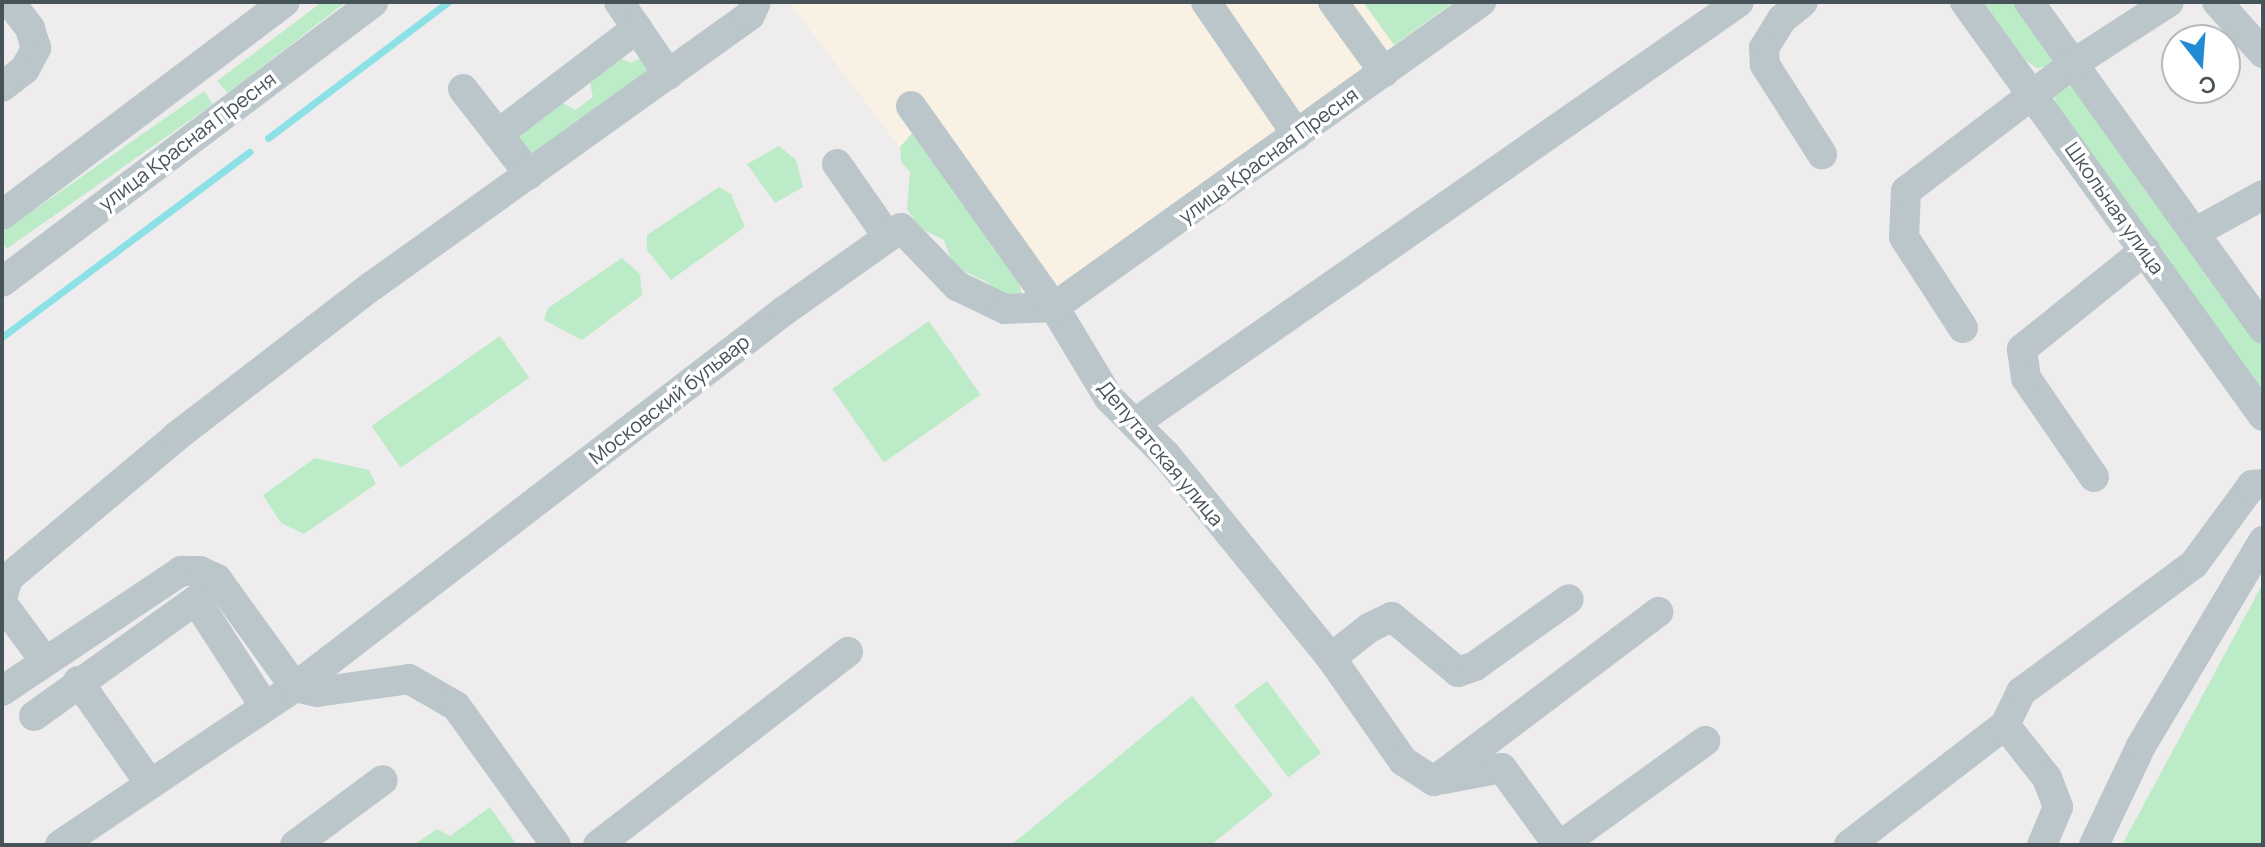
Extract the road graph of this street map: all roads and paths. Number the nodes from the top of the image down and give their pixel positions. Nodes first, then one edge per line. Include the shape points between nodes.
1 (10, 2) edge
2 (285, 2) edge
3 (373, 2) edge
4 (619, 2) edge
5 (756, 2) edge
6 (1206, 2) edge
7 (1333, 2) edge
8 (1481, 2) edge
9 (1739, 2) edge
10 (1803, 2) edge
11 (1965, 2) edge
12 (2029, 2) edge
13 (2169, 2) edge
14 (2217, 2) edge
15 (637, 28) junction
16 (2263, 53) edge
17 (2073, 64) junction
18 (1384, 72) junction
19 (669, 75) junction
20 (2, 87) edge
21 (463, 89) dead end
22 (2033, 93) junction
23 (911, 106) dead end
24 (498, 134) junction
25 (1297, 135) junction
26 (1822, 154) dead end
27 (837, 164) dead end
28 (529, 174) junction
29 (2263, 195) edge
30 (2, 215) edge
31 (2194, 233) junction
32 (888, 237) junction
33 (2145, 250) junction
34 (2, 282) edge
35 (1054, 307) junction
36 (1963, 328) dead end
37 (2263, 329) edge
38 (2263, 416) edge
39 (1135, 423) junction
40 (2094, 477) dead end
41 (2263, 484) edge
42 (2263, 541) edge
43 (1569, 599) dead end
44 (2, 601) edge
45 (1658, 612) dead end
46 (848, 652) dead end
47 (1331, 658) junction
48 (44, 660) junction
49 (78, 681) junction
50 (295, 687) junction
51 (2, 691) edge
52 (265, 707) junction
53 (34, 716) dead end
54 (2005, 725) junction
55 (1705, 741) dead end
56 (383, 780) dead end
57 (1434, 781) junction
58 (150, 784) junction
59 (60, 845) edge
60 (295, 845) edge
61 (556, 845) edge
62 (598, 845) edge
63 (1560, 845) edge
64 (1849, 845) edge
65 (2042, 845) edge
66 (2094, 845) edge

1 - 20 street via 30,28 36,48 25,69
2 - 30 street
3 - 34 street, улица Красная Пресня
4 - 15 street
5 - 19 street via 750,15
6 - 25 street
7 - 18 street
8 - 18 street, улица Красная Пресня
9 - 39 street
10 - 26 street via 1782,19 1764,48 1765,65
11 - 22 street, Школьная улица
12 - 17 street
13 - 17 street
14 - 16 street
15 - 19 street
15 - 24 street
17 - 22 street
17 - 31 street
18 - 25 street, улица Красная Пресня
19 - 28 street
21 - 24 street
22 - 33 street, Школьная улица
22 - 36 street via 1906,191 1904,237
23 - 35 street, Депутатская улица
24 - 28 street
25 - 35 street, улица Красная Пресня
27 - 32 street
28 - 44 street via 177,436 8,578
29 - 31 street
31 - 37 street
32 - 35 street via 901,228 957,286 1005,309
32 - 50 street, Московский бульвар
33 - 38 street, Школьная улица
33 - 40 street via 2022,349 2026,378
35 - 39 street, Депутатская улица via 1109,398
39 - 47 street, Депутатская улица
41 - 54 street via 2252,485 2194,564 2021,692
42 - 66 street via 2141,746
43 - 47 street via 1475,666 1458,672 1392,617
44 - 48 street
45 - 57 street
46 - 62 street
47 - 57 street, Депутатская улица via 1403,761
48 - 50 street via 181,571 200,571 217,579
48 - 51 street
49 - 52 street via 196,600
49 - 53 street
49 - 58 street
50 - 52 street, Московский бульвар
50 - 61 street via 317,692 409,679 456,706
52 - 58 street, Московский бульвар
54 - 64 street
54 - 65 street via 2047,778 2058,807
55 - 63 street
56 - 60 street
57 - 63 street via 1502,768
58 - 59 street, Московский бульвар

